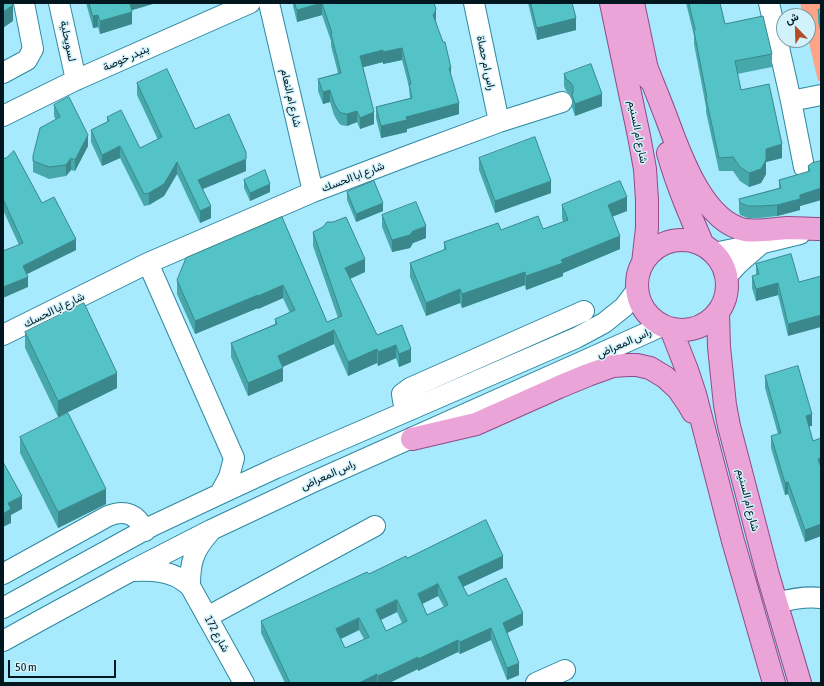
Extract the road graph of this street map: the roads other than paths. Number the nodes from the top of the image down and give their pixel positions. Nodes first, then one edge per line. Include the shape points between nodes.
1 (24, 3) edge
2 (59, 3) edge
3 (250, 3) edge
4 (270, 3) edge
5 (474, 3) edge
6 (611, 3) edge
7 (633, 3) edge
8 (770, 3) edge
9 (646, 66) junction
10 (3, 72) edge
11 (76, 80) junction
12 (821, 94) edge
13 (791, 101) junction
14 (562, 102) dead end
15 (5, 110) edge
16 (499, 122) junction
17 (804, 167) dead end
18 (313, 192) junction
19 (821, 229) edge
20 (763, 243) junction
21 (709, 249) junction
22 (148, 263) junction
23 (643, 263) junction
24 (727, 276) junction
25 (637, 290) junction
26 (584, 311) dead end
27 (718, 313) junction
28 (667, 327) junction
29 (3, 335) edge
30 (410, 410) junction
31 (412, 438) junction
32 (709, 448) junction
33 (234, 458) junction
34 (276, 468) junction
35 (220, 494) junction
36 (375, 526) dead end
37 (211, 530) junction
38 (145, 531) junction
39 (132, 571) junction
40 (3, 574) edge
41 (190, 586) junction
42 (821, 598) edge
43 (776, 603) junction
44 (3, 608) edge
45 (207, 617) junction
46 (3, 641) edge
47 (565, 670) dead end
48 (244, 683) edge
49 (536, 683) edge
50 (774, 683) edge
51 (800, 683) edge

1 - 10 street via 34,49 27,60
2 - 11 street, لسويحلية
3 - 11 street, بنيدر خوصة
4 - 18 street, شارع ام النعام
5 - 16 street, راس ام حصاة
6 - 23 main road, شارع ام السنيم via 645,169 647,228
7 - 9 main road, شارع ام السنيم
8 - 13 street
9 - 19 main road via 693,180 722,220 744,230
9 - 21 main road, شارع ام السنيم via 677,183 686,207
11 - 15 street, بنيدر خوصة
12 - 13 street
13 - 17 street
14 - 16 street, شارع ابا الحسك
16 - 18 street, شارع ابا الحسك
18 - 22 street, شارع ابا الحسك
19 - 20 street
20 - 21 street
20 - 24 street
21 - 23 main road via 690,241 676,241 663,244
21 - 24 main road via 722,264
22 - 29 street, شارع ابا الحسك
22 - 33 street
23 - 25 main road via 638,276
24 - 27 main road via 725,302
25 - 28 main road via 645,311
25 - 30 street via 624,307 604,323 576,338
26 - 30 street via 410,388 402,394 403,401
27 - 28 main road via 709,322 697,328 684,330
27 - 43 main road, شارع ام السنيم via 719,347 729,426
28 - 31 street, راس المعراض
28 - 32 main road via 687,370
30 - 34 street
31 - 32 main road via 476,424 559,386 613,366 637,365 650,368 678,389 689,405
31 - 37 street, راس المعراض
32 - 50 main road
33 - 34 street via 254,466
33 - 35 street via 229,477
34 - 35 street
35 - 38 street
36 - 45 street
37 - 39 street, راس المعراض
37 - 41 street via 194,556
38 - 40 street via 137,518 123,512 115,513
38 - 44 street
39 - 41 street, شارع 172 via 162,572 177,577
39 - 46 street, راس المعراض
41 - 45 street, شارع 172
42 - 43 street via 801,597
43 - 51 main road, شارع ام السنيم
45 - 48 street, شارع 172
47 - 49 street

